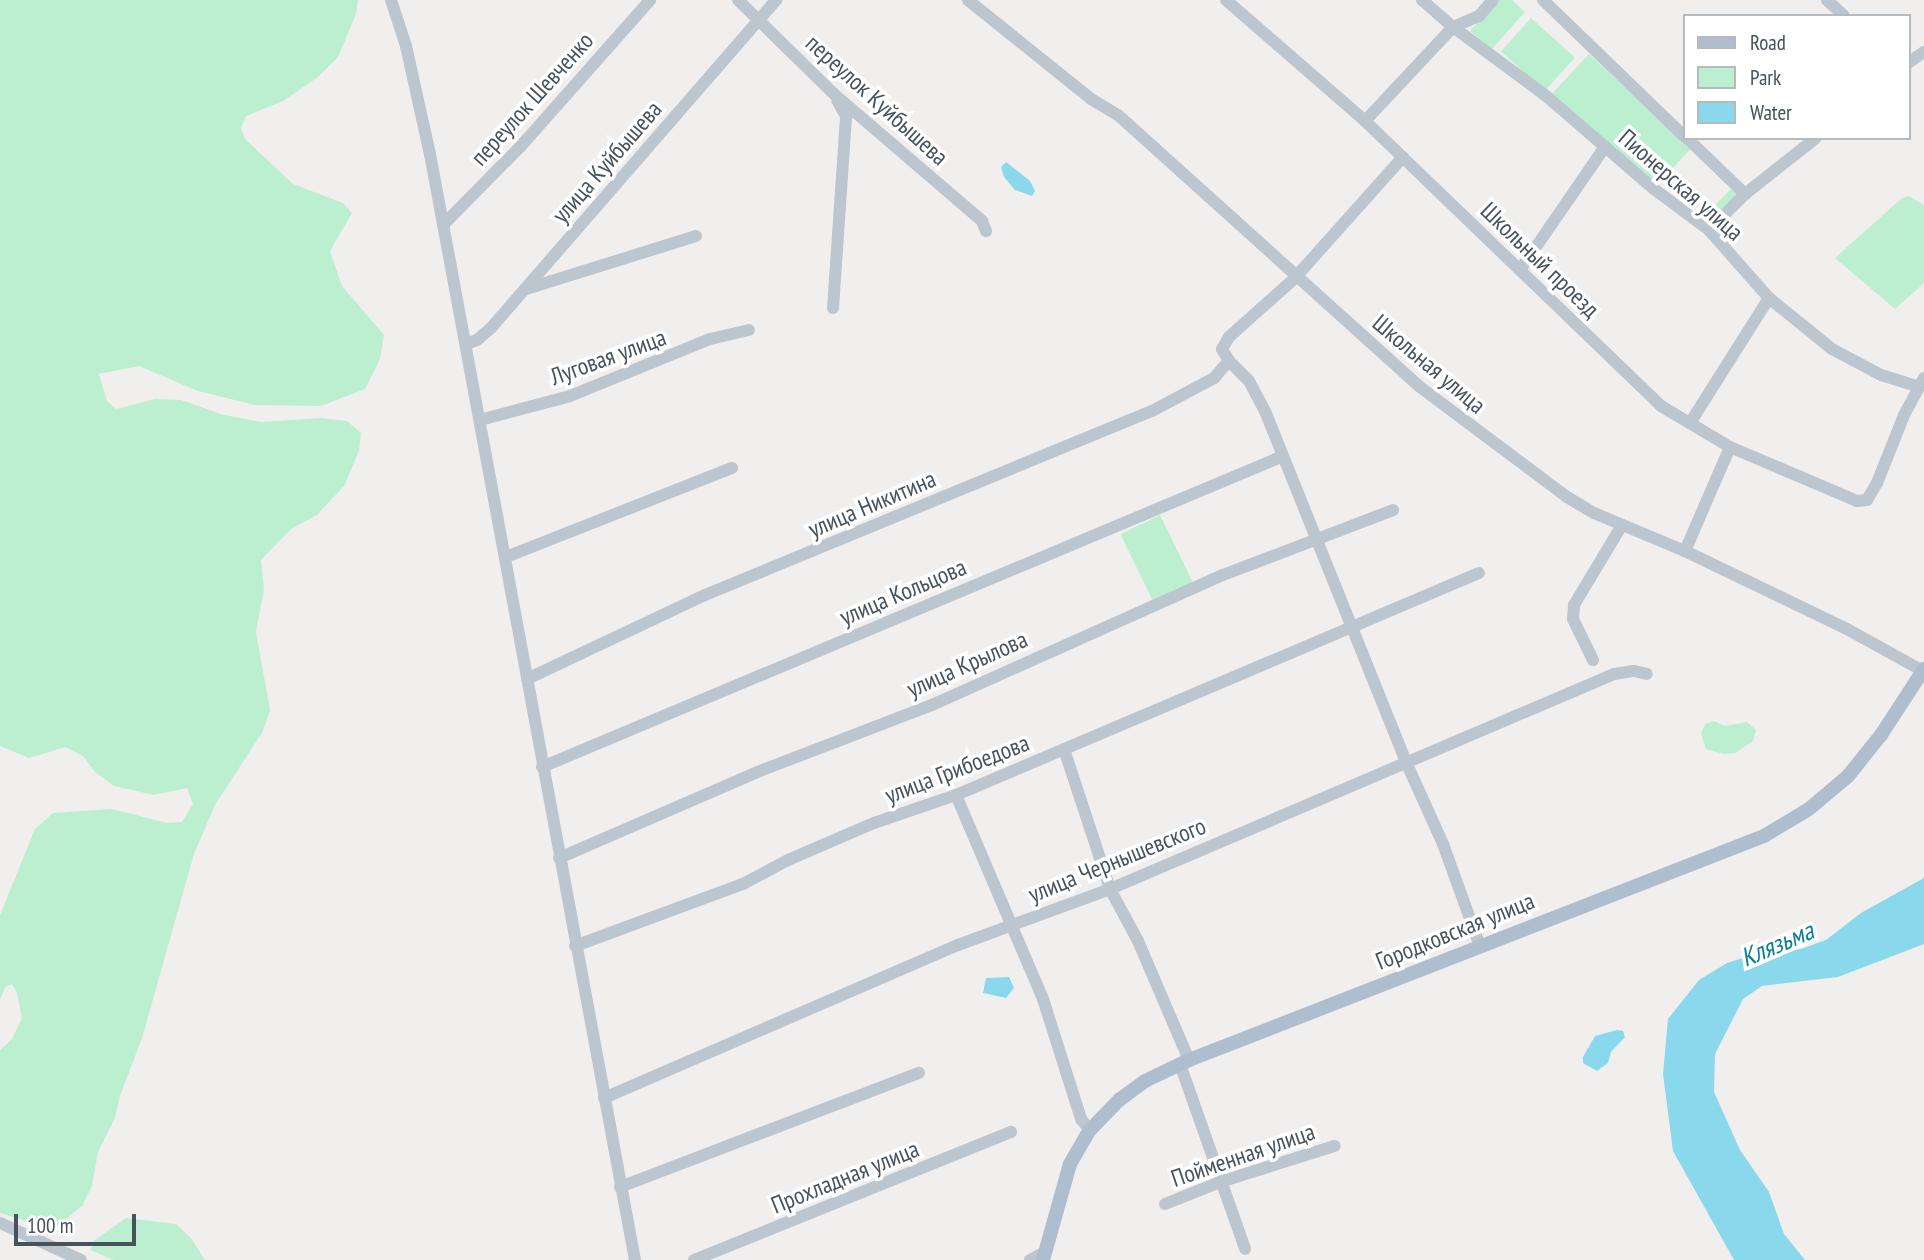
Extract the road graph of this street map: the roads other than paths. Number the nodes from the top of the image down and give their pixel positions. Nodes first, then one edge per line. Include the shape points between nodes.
1 (391, 0) edge
2 (650, 0) edge
3 (738, 0) edge
4 (776, 0) edge
5 (968, 0) edge
6 (1226, 0) edge
7 (1422, 0) edge
8 (1493, 0) edge
9 (1543, 0) edge
10 (1827, 0) edge
11 (1842, 14) edge
12 (759, 20) junction
13 (1453, 27) junction
14 (834, 94) junction
15 (1365, 121) junction
16 (1682, 133) edge
17 (1689, 140) edge
18 (1813, 140) edge
19 (1605, 147) junction
20 (1403, 157) junction
21 (1745, 194) junction
22 (443, 225) junction
23 (1709, 230) junction
24 (986, 231) dead end
25 (696, 236) dead end
26 (1520, 270) junction
27 (1295, 278) junction
28 (523, 291) junction
29 (1769, 298) junction
30 (833, 308) dead end
31 (749, 330) dead end
32 (466, 344) junction
33 (1228, 361) junction
34 (1921, 382) edge
35 (480, 420) junction
36 (1690, 423) junction
37 (1730, 447) junction
38 (1281, 457) junction
39 (732, 468) dead end
40 (1393, 510) dead end
41 (1622, 525) junction
42 (1316, 541) junction
43 (1685, 551) junction
44 (506, 557) junction
45 (1479, 573) dead end
46 (1352, 627) junction
47 (1593, 660) dead end
48 (1924, 670) edge
49 (1647, 674) dead end
50 (527, 679) junction
51 (1064, 750) junction
52 (1406, 762) junction
53 (542, 767) junction
54 (956, 795) junction
55 (559, 858) junction
56 (1110, 889) junction
57 (1010, 925) junction
58 (575, 946) junction
59 (1480, 946) junction
60 (1184, 1062) junction
61 (919, 1073) dead end
62 (604, 1098) junction
63 (1090, 1130) junction
64 (1012, 1132) dead end
65 (1334, 1146) dead end
66 (1220, 1182) junction
67 (620, 1187) junction
68 (1165, 1204) dead end
69 (0, 1223) edge
70 (1245, 1249) dead end
71 (1044, 1256) edge
72 (81, 1260) edge
73 (635, 1260) edge
74 (694, 1260) edge
75 (1030, 1260) edge

1 - 22 street via 406,46
2 - 22 street, переулок Шевченко via 521,146
3 - 12 street, переулок Куйбышева
4 - 12 street, улица Куйбышева
5 - 27 street, Школьная улица via 1091,99 1118,115
6 - 15 street, Школьный проезд
7 - 13 street, Пионерская улица
8 - 13 street via 1479,16
9 - 16 street
10 - 11 street
12 - 14 street, переулок Куйбышева
12 - 28 street, улица Куйбышева
13 - 15 street
13 - 19 street, Пионерская улица via 1545,95
14 - 24 street, переулок Куйбышева via 982,221
14 - 30 street via 846,116
15 - 20 street, Школьный проезд
17 - 21 street
18 - 21 street
19 - 23 street, Пионерская улица
19 - 26 street
20 - 26 street, Школьный проезд
20 - 27 street
21 - 23 street
22 - 32 street
23 - 29 street, Пионерская улица
25 - 28 street
26 - 36 street, Школьный проезд via 1661,406
27 - 33 street via 1229,337 1222,349
27 - 41 street, Школьная улица via 1420,387 1495,444 1567,498
28 - 32 street, улица Куйбышева via 491,328
29 - 34 street, Пионерская улица via 1832,349 1881,375
29 - 36 street
31 - 35 street, Луговая улица via 710,339 570,396
32 - 35 street
33 - 38 street via 1249,381
33 - 50 street, улица Никитина via 1204,384 1152,411 705,595
34 - 37 street, Школьный проезд via 1867,500 1857,501
35 - 44 street
36 - 37 street, Школьный проезд
37 - 43 street
38 - 42 street
38 - 53 street, улица Кольцова
39 - 44 street
40 - 42 street, улица Крылова
41 - 43 street, Школьная улица
41 - 47 street via 1574,605 1573,619
42 - 46 street
42 - 55 street, улица Крылова via 1223,575 932,705 777,764
43 - 48 street, Школьная улица
44 - 50 street
45 - 46 street, улица Грибоедова
46 - 51 street, улица Грибоедова
46 - 52 street
48 - 59 main road, Городковская улица via 1856,766 1809,809 1764,836
49 - 52 street, улица Чернышевского via 1614,674
50 - 53 street
51 - 54 street, улица Грибоедова
51 - 56 street
52 - 56 street, улица Чернышевского
52 - 59 street via 1443,844
53 - 55 street
54 - 57 street
54 - 58 street, улица Грибоедова via 874,823 687,906
55 - 58 street
56 - 57 street, улица Чернышевского
56 - 60 street via 1138,940
57 - 62 street, улица Чернышевского
57 - 63 street via 1043,999 1081,1119
58 - 62 street
59 - 60 main road, Городковская улица
60 - 63 main road, Городковская улица via 1136,1087
60 - 66 street
61 - 67 street
62 - 67 street
63 - 71 main road, Городковская улица via 1070,1164
64 - 74 street, Прохладная улица
65 - 66 street, Пойменная улица
66 - 68 street, Пойменная улица
66 - 70 street
67 - 73 street
69 - 72 street
71 - 75 street

